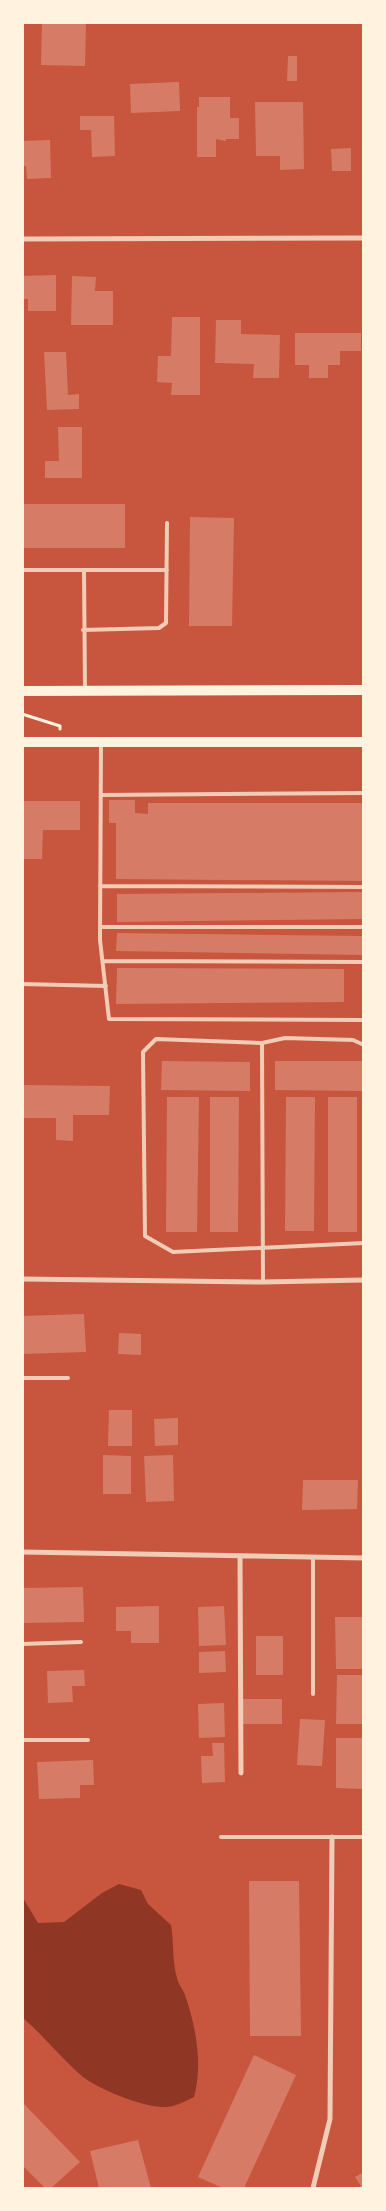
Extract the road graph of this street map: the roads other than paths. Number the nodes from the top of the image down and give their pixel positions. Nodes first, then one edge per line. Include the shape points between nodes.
1 (364, 238) edge
2 (22, 239) edge
3 (167, 523) dead end
4 (22, 570) edge
5 (84, 570) junction
6 (167, 570) junction
7 (83, 630) junction
8 (364, 690) edge
9 (22, 691) edge
10 (85, 691) junction
11 (22, 742) edge
12 (101, 742) junction
13 (364, 742) edge
14 (364, 793) edge
15 (101, 795) junction
16 (100, 886) junction
17 (364, 887) edge
18 (100, 927) junction
19 (364, 927) edge
20 (103, 961) junction
21 (364, 962) edge
22 (22, 984) edge
23 (106, 986) junction
24 (364, 1020) edge
25 (262, 1044) junction
26 (364, 1046) edge
27 (364, 1242) edge
28 (262, 1248) junction
29 (22, 1279) edge
30 (364, 1280) edge
31 (263, 1282) junction
32 (22, 1378) edge
33 (68, 1378) dead end
34 (22, 1552) edge
35 (240, 1558) junction
36 (314, 1558) junction
37 (364, 1558) edge
38 (81, 1642) dead end
39 (22, 1644) edge
40 (313, 1694) dead end
41 (22, 1740) edge
42 (88, 1740) dead end
43 (241, 1773) dead end
44 (221, 1837) dead end
45 (332, 1837) junction
46 (364, 1837) edge
47 (313, 2188) edge

1 - 2 street
3 - 6 lane
4 - 5 lane
5 - 6 lane
5 - 7 lane
6 - 7 lane via 166,623 159,628
7 - 10 lane
8 - 10 main road
9 - 10 main road
11 - 12 main road
12 - 13 main road
12 - 15 lane
14 - 15 lane
15 - 16 lane
16 - 17 lane
16 - 18 lane
18 - 19 lane
18 - 20 lane
20 - 21 lane
20 - 23 lane
22 - 23 lane
23 - 24 lane via 109,1019
25 - 26 lane via 285,1038 353,1040
25 - 28 lane
25 - 28 lane via 156,1039 144,1052 145,1236 173,1252
27 - 28 lane
28 - 31 lane
29 - 31 street
30 - 31 street
32 - 33 lane
34 - 35 street
35 - 36 street
35 - 43 street
36 - 37 street
36 - 40 lane
38 - 39 lane
41 - 42 lane
44 - 45 lane
45 - 46 lane
45 - 47 street via 330,2119

